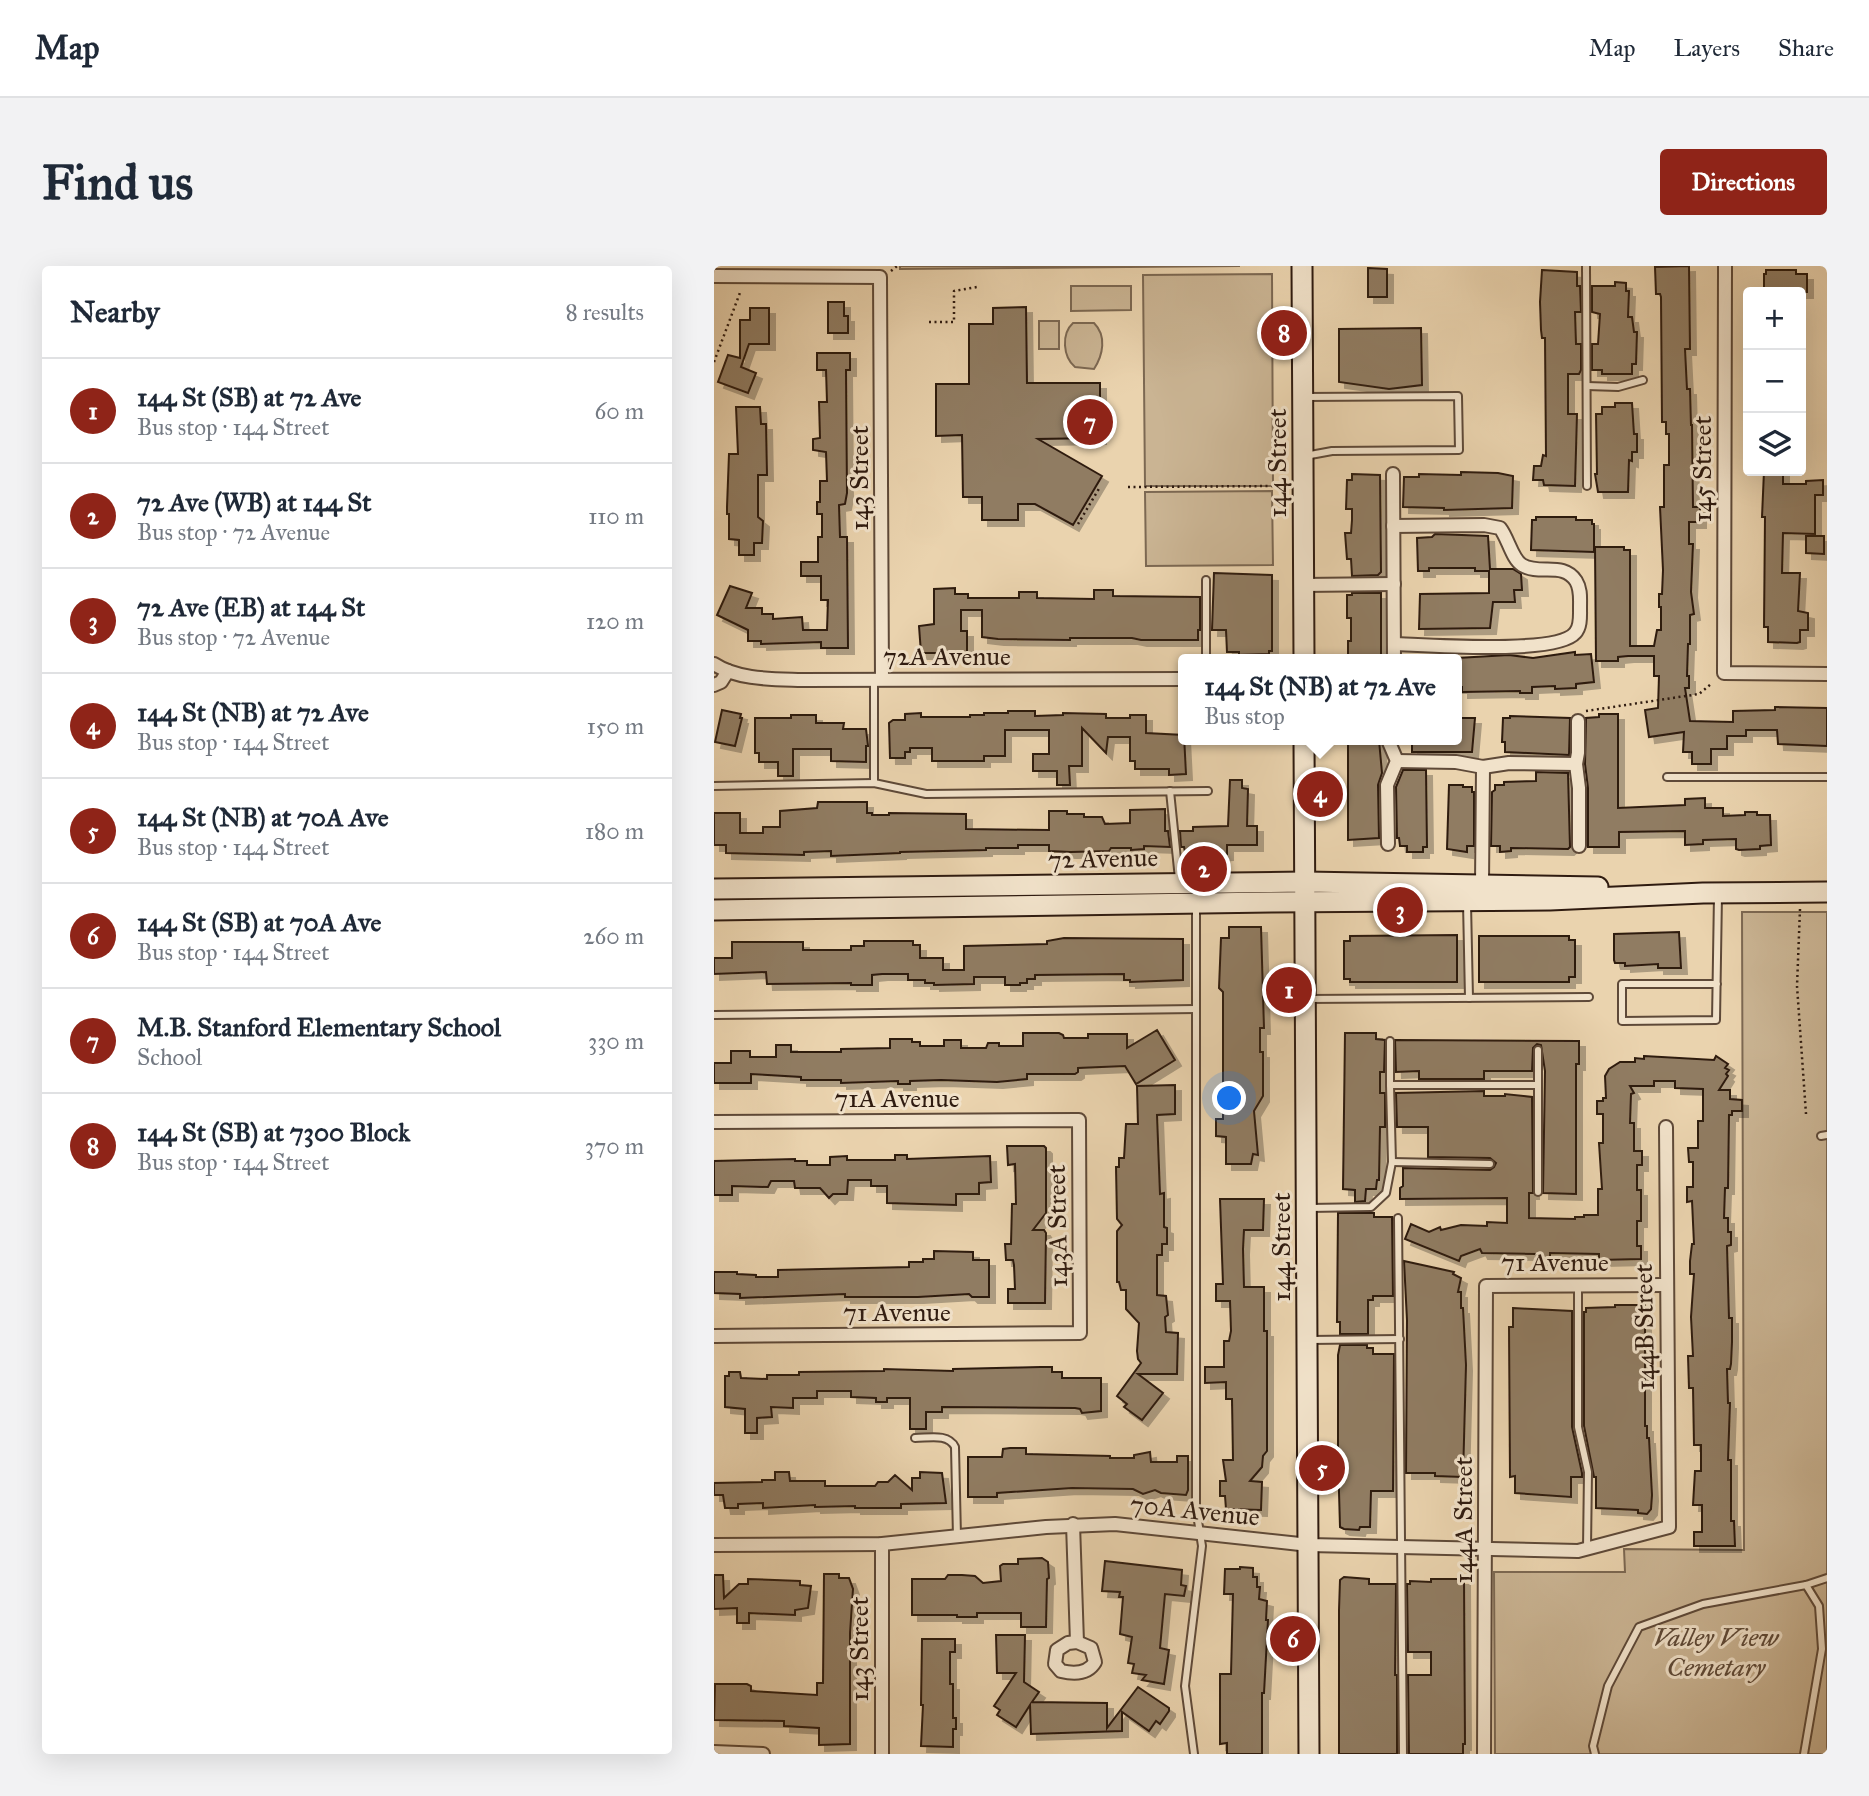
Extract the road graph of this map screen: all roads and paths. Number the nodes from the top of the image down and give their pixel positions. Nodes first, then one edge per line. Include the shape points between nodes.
1 (897, 266) edge
2 (1302, 266) edge
3 (1586, 266) edge
4 (1725, 266) edge
5 (884, 275) junction
6 (714, 276) edge
7 (744, 284) dead end
8 (977, 287) dead end
9 (929, 322) dead end
10 (714, 362) edge
11 (1643, 380) dead end
12 (1587, 386) junction
13 (1303, 397) junction
14 (1303, 457) junction
15 (1393, 474) dead end
16 (1292, 482) dead end
17 (1587, 486) dead end
18 (1100, 487) dead end
19 (1128, 487) dead end
20 (1078, 523) dead end
21 (1393, 526) junction
22 (1206, 580) dead end
23 (1394, 584) junction
24 (1303, 585) junction
25 (1394, 644) junction
26 (1206, 654) edge
27 (1304, 654) edge
28 (1394, 654) edge
29 (714, 664) edge
30 (728, 671) junction
31 (1827, 674) edge
32 (878, 679) junction
33 (1178, 679) edge
34 (1711, 684) dead end
35 (714, 685) edge
36 (1578, 721) joint
37 (1304, 745) edge
38 (1390, 745) edge
39 (1397, 761) junction
40 (1576, 764) junction
41 (1482, 768) junction
42 (1667, 776) dead end
43 (1827, 777) edge
44 (874, 783) junction
45 (714, 786) edge
46 (1170, 791) junction
47 (1208, 791) dead end
48 (1388, 844) dead end
49 (1578, 846) dead end
50 (1179, 883) junction
51 (1482, 884) junction
52 (714, 889) edge
53 (1305, 892) junction
54 (1827, 892) edge
55 (1710, 893) junction
56 (1467, 901) junction
57 (1196, 903) junction
58 (1800, 906) dead end
59 (714, 910) edge
60 (1717, 984) junction
61 (1590, 997) dead end
62 (1469, 998) junction
63 (1306, 999) junction
64 (1196, 1009) junction
65 (714, 1015) edge
66 (1390, 1041) dead end
67 (1538, 1050) dead end
68 (1390, 1085) junction
69 (1538, 1085) junction
70 (1806, 1114) dead end
71 (1079, 1120) joint
72 (714, 1122) edge
73 (1665, 1127) dead end
74 (1392, 1162) junction
75 (1490, 1164) dead end
76 (1538, 1192) dead end
77 (1307, 1208) junction
78 (1398, 1218) dead end
79 (1578, 1285) junction
80 (1667, 1285) junction
81 (1486, 1286) joint
82 (1080, 1333) joint
83 (714, 1336) edge
84 (1400, 1339) junction
85 (1308, 1340) junction
86 (915, 1438) dead end
87 (1073, 1524) junction
88 (1669, 1527) joint
89 (1199, 1533) junction
90 (957, 1537) junction
91 (882, 1544) junction
92 (714, 1545) edge
93 (1309, 1545) junction
94 (1402, 1547) junction
95 (1486, 1549) junction
96 (1587, 1549) junction
97 (1827, 1578) edge
98 (1806, 1585) junction
99 (1077, 1642) dead end
100 (714, 1752) edge
101 (763, 1754) edge
102 (882, 1754) edge
103 (1194, 1754) edge
104 (1309, 1754) edge
105 (1403, 1754) edge
106 (1484, 1754) edge
107 (1595, 1754) edge
108 (1804, 1754) edge

1 - 5 path
2 - 13 main road, 144 Street
3 - 12 lane
4 - 31 street, 145 Street via 1724,673
5 - 6 street
5 - 32 street, 143 Street
7 - 10 path
8 - 9 path via 954,291 954,322
11 - 12 lane via 1618,387
12 - 17 lane
13 - 14 main road, 144 Street
13 - 14 lane via 1458,396 1459,450 1332,451
14 - 24 main road, 144 Street
15 - 21 street
16 - 19 path via 1277,486
18 - 20 path
21 - 23 street
21 - 25 street via 1500,528 1522,566 1562,570 1571,574 1580,589 1580,623 1576,633 1562,642 1515,647
22 - 26 lane
23 - 24 street
23 - 25 street
24 - 27 main road, 144 Street
25 - 28 street
29 - 30 street, 72A Avenue
30 - 32 street, 72A Avenue via 789,680
30 - 35 street
32 - 33 street, 72A Avenue
32 - 44 lane
34 - 36 path via 1699,694 1579,712
36 - 40 street
37 - 53 main road, 144 Street
38 - 39 street
39 - 41 street via 1456,762
39 - 48 street via 1387,785
40 - 41 street via 1509,763
40 - 49 street
41 - 51 street
42 - 43 lane
44 - 45 lane
44 - 46 lane via 926,794
46 - 47 lane
46 - 50 lane
50 - 52 main road, 72 Avenue
50 - 53 main road, 72 Avenue
51 - 53 main road, 72 Avenue
51 - 55 main road, 72 Avenue
53 - 56 main road, 72 Avenue
53 - 57 main road, 72 Avenue
53 - 63 main road, 144 Street
54 - 55 main road, 72 Avenue
55 - 56 main road, 72 Avenue
55 - 60 lane
56 - 62 lane
57 - 59 main road, 72 Avenue
57 - 64 lane
58 - 70 path via 1797,986
60 - 60 lane via 1716,1020 1622,1021 1622,984
61 - 62 lane
62 - 63 lane
63 - 77 main road, 144 Street
64 - 65 lane
64 - 89 lane
66 - 68 lane
67 - 69 lane
68 - 69 lane
68 - 74 lane
69 - 76 lane
71 - 72 street, 71A Avenue
71 - 82 street, 143A Street
73 - 80 street, 144B Street
74 - 75 lane
74 - 77 lane via 1386,1193 1371,1207
77 - 85 main road, 144 Street
78 - 84 lane
79 - 80 street, 71 Avenue
79 - 81 street, 71 Avenue
79 - 96 lane via 1578,1427 1588,1472
80 - 88 street, 144B Street
81 - 95 street, 144A Street
82 - 83 street, 71 Avenue
84 - 85 lane
84 - 94 lane
85 - 93 main road, 144 Street
86 - 90 lane via 944,1437 956,1447
87 - 89 street, 70A Avenue
87 - 90 street, 70A Avenue
87 - 99 street
88 - 96 street, 70A Avenue
89 - 93 street, 70A Avenue
89 - 103 lane via 1202,1546 1185,1686
90 - 91 street, 70A Avenue
91 - 92 street, 70A Avenue
91 - 102 street, 143 Street
93 - 94 street, 70A Avenue
93 - 104 main road, 144 Street
94 - 95 street, 70A Avenue
94 - 105 lane
95 - 96 street, 70A Avenue
95 - 106 street, 144A Street
97 - 98 lane
98 - 107 lane via 1703,1604 1639,1626 1608,1686
98 - 108 lane via 1819,1606 1822,1649
100 - 101 street

